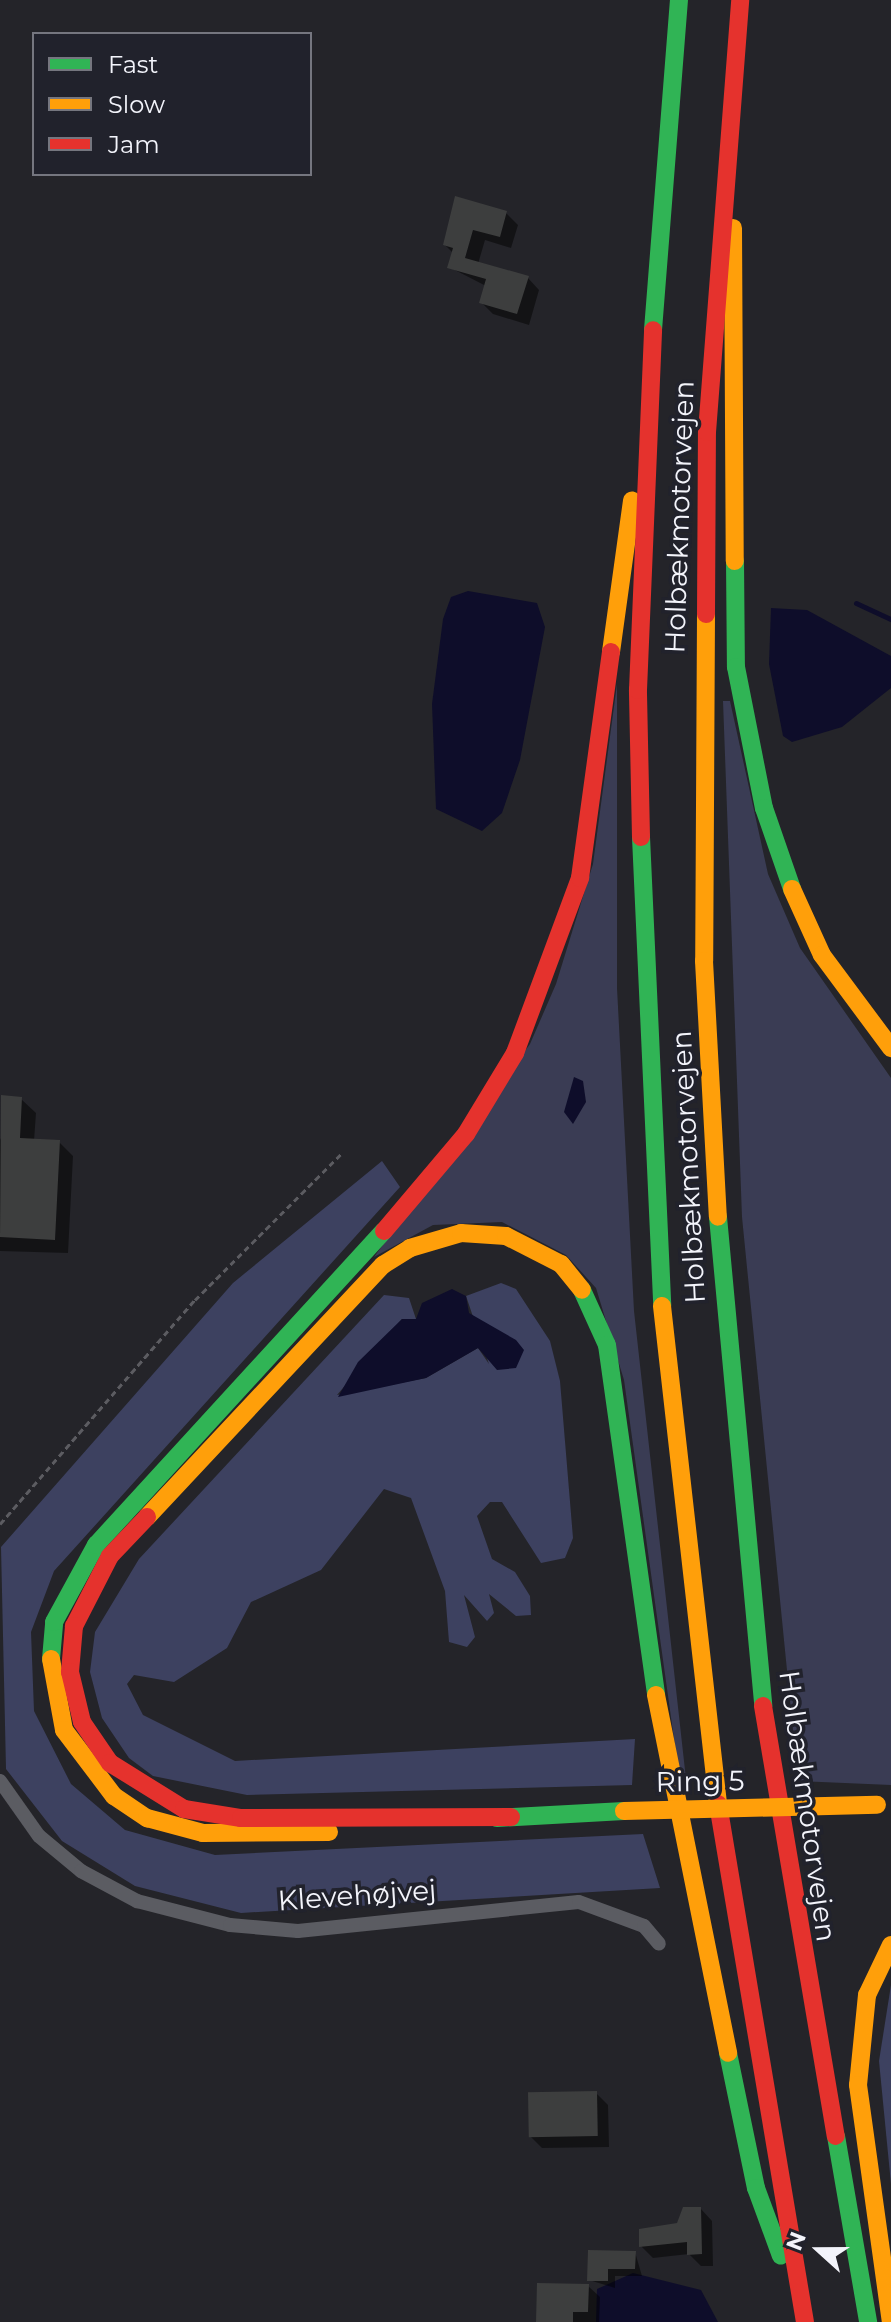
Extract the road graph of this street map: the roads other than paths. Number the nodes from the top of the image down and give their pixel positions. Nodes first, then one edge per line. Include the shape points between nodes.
1 (679, 0) edge
2 (740, 0) edge
3 (727, 121) junction
4 (646, 427) junction
5 (891, 1048) edge
6 (0, 1781) edge
7 (884, 1805) edge
8 (511, 1817) junction
9 (659, 1944) dead end
10 (891, 1945) edge
11 (804, 2322) edge
12 (868, 2322) edge
13 (891, 2322) edge

1 - 4 highway, Holbækmotorvejen
2 - 3 highway, Holbækmotorvejen
3 - 5 highway via 736,277 736,667 764,808 788,880 822,955
3 - 12 highway, Holbækmotorvejen via 707,432 703,711 704,961 729,1385 766,1737
4 - 8 highway via 613,602 580,878 515,1053 466,1134 408,1205 78,1567 51,1649 55,1703 76,1754 114,1796 147,1818 239,1836
4 - 11 highway, Holbækmotorvejen via 638,690 643,947 667,1391 710,1762
6 - 9 street, Klevehøjvej via 39,1836 81,1871 137,1901 230,1925 298,1931 579,1902 644,1926
7 - 8 highway, Ring 5, bridge
8 - 11 highway via 241,1818 184,1809 110,1763 82,1722 70,1672 74,1626 110,1556 383,1265 410,1248 461,1233 506,1236 561,1264 589,1298 607,1345 689,1875 756,2188
10 - 13 highway via 867,1995 858,2085

